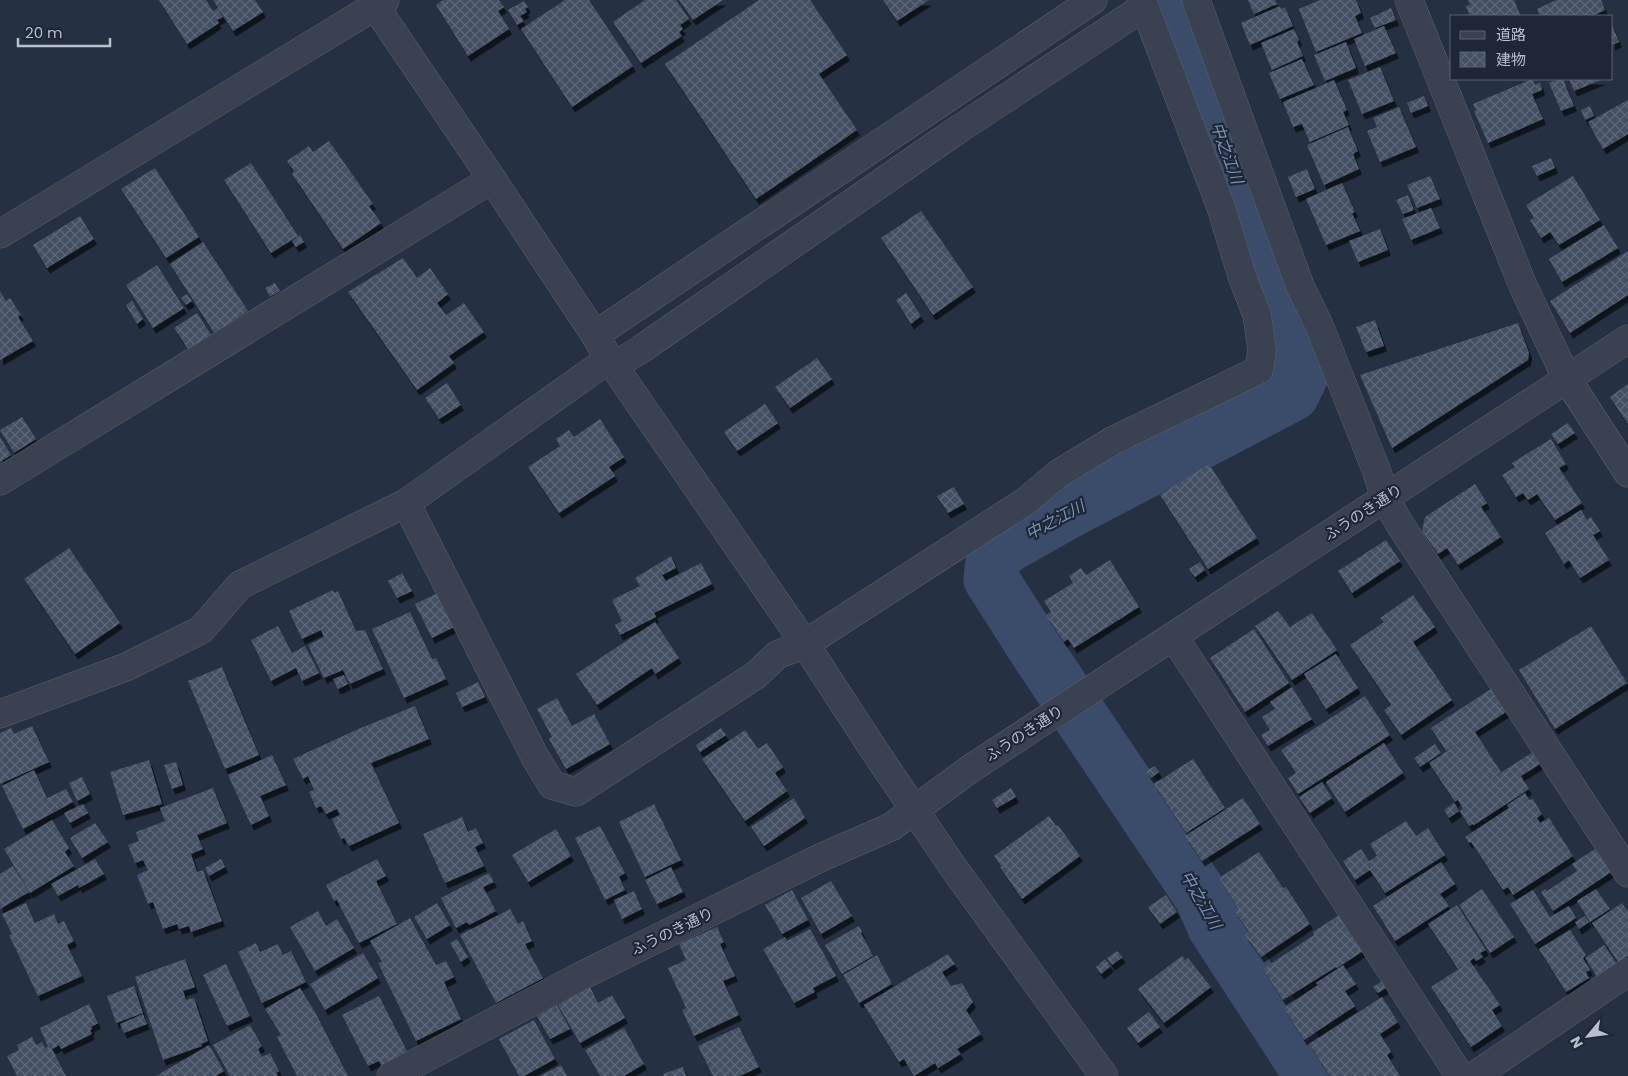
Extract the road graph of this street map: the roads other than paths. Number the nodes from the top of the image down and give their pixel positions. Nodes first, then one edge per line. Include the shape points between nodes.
1 (1093, 0) edge
2 (1196, 0) edge
3 (1208, 0) edge
4 (1409, 0) edge
5 (377, 2) edge
6 (1143, 3) edge
7 (1208, 31) junction
8 (492, 179) junction
9 (0, 234) edge
10 (595, 335) junction
11 (1628, 339) edge
12 (612, 362) junction
13 (1567, 379) junction
14 (1628, 473) edge
15 (0, 481) edge
16 (1385, 498) junction
17 (406, 503) junction
18 (1174, 637) junction
19 (805, 644) junction
20 (0, 714) edge
21 (914, 810) junction
22 (1628, 873) edge
23 (1628, 972) edge
24 (391, 1076) edge
25 (1104, 1076) edge
26 (1460, 1076) edge
27 (1474, 1076) edge

1 - 10 street
2 - 7 street
3 - 7 street
4 - 13 street via 1523,286
5 - 8 street
5 - 9 street
6 - 12 street via 656,339
6 - 19 street via 1257,315 1262,350 1259,370 1106,445 1058,474 1026,502
7 - 16 street via 1300,286 1319,325
8 - 10 street
8 - 15 street
10 - 12 street
11 - 13 street, ふうのき通り
12 - 17 street
12 - 19 street
13 - 14 street
13 - 16 street, ふうのき通り
16 - 18 street, ふうのき通り
16 - 22 street
17 - 19 street via 552,785 576,792 756,675 777,655
17 - 20 street via 240,585 201,630 126,667
18 - 21 street, ふうのき通り via 970,769
18 - 26 street
19 - 21 street
21 - 24 street, ふうのき通り via 891,828 822,857 579,977
21 - 25 street
23 - 27 street

